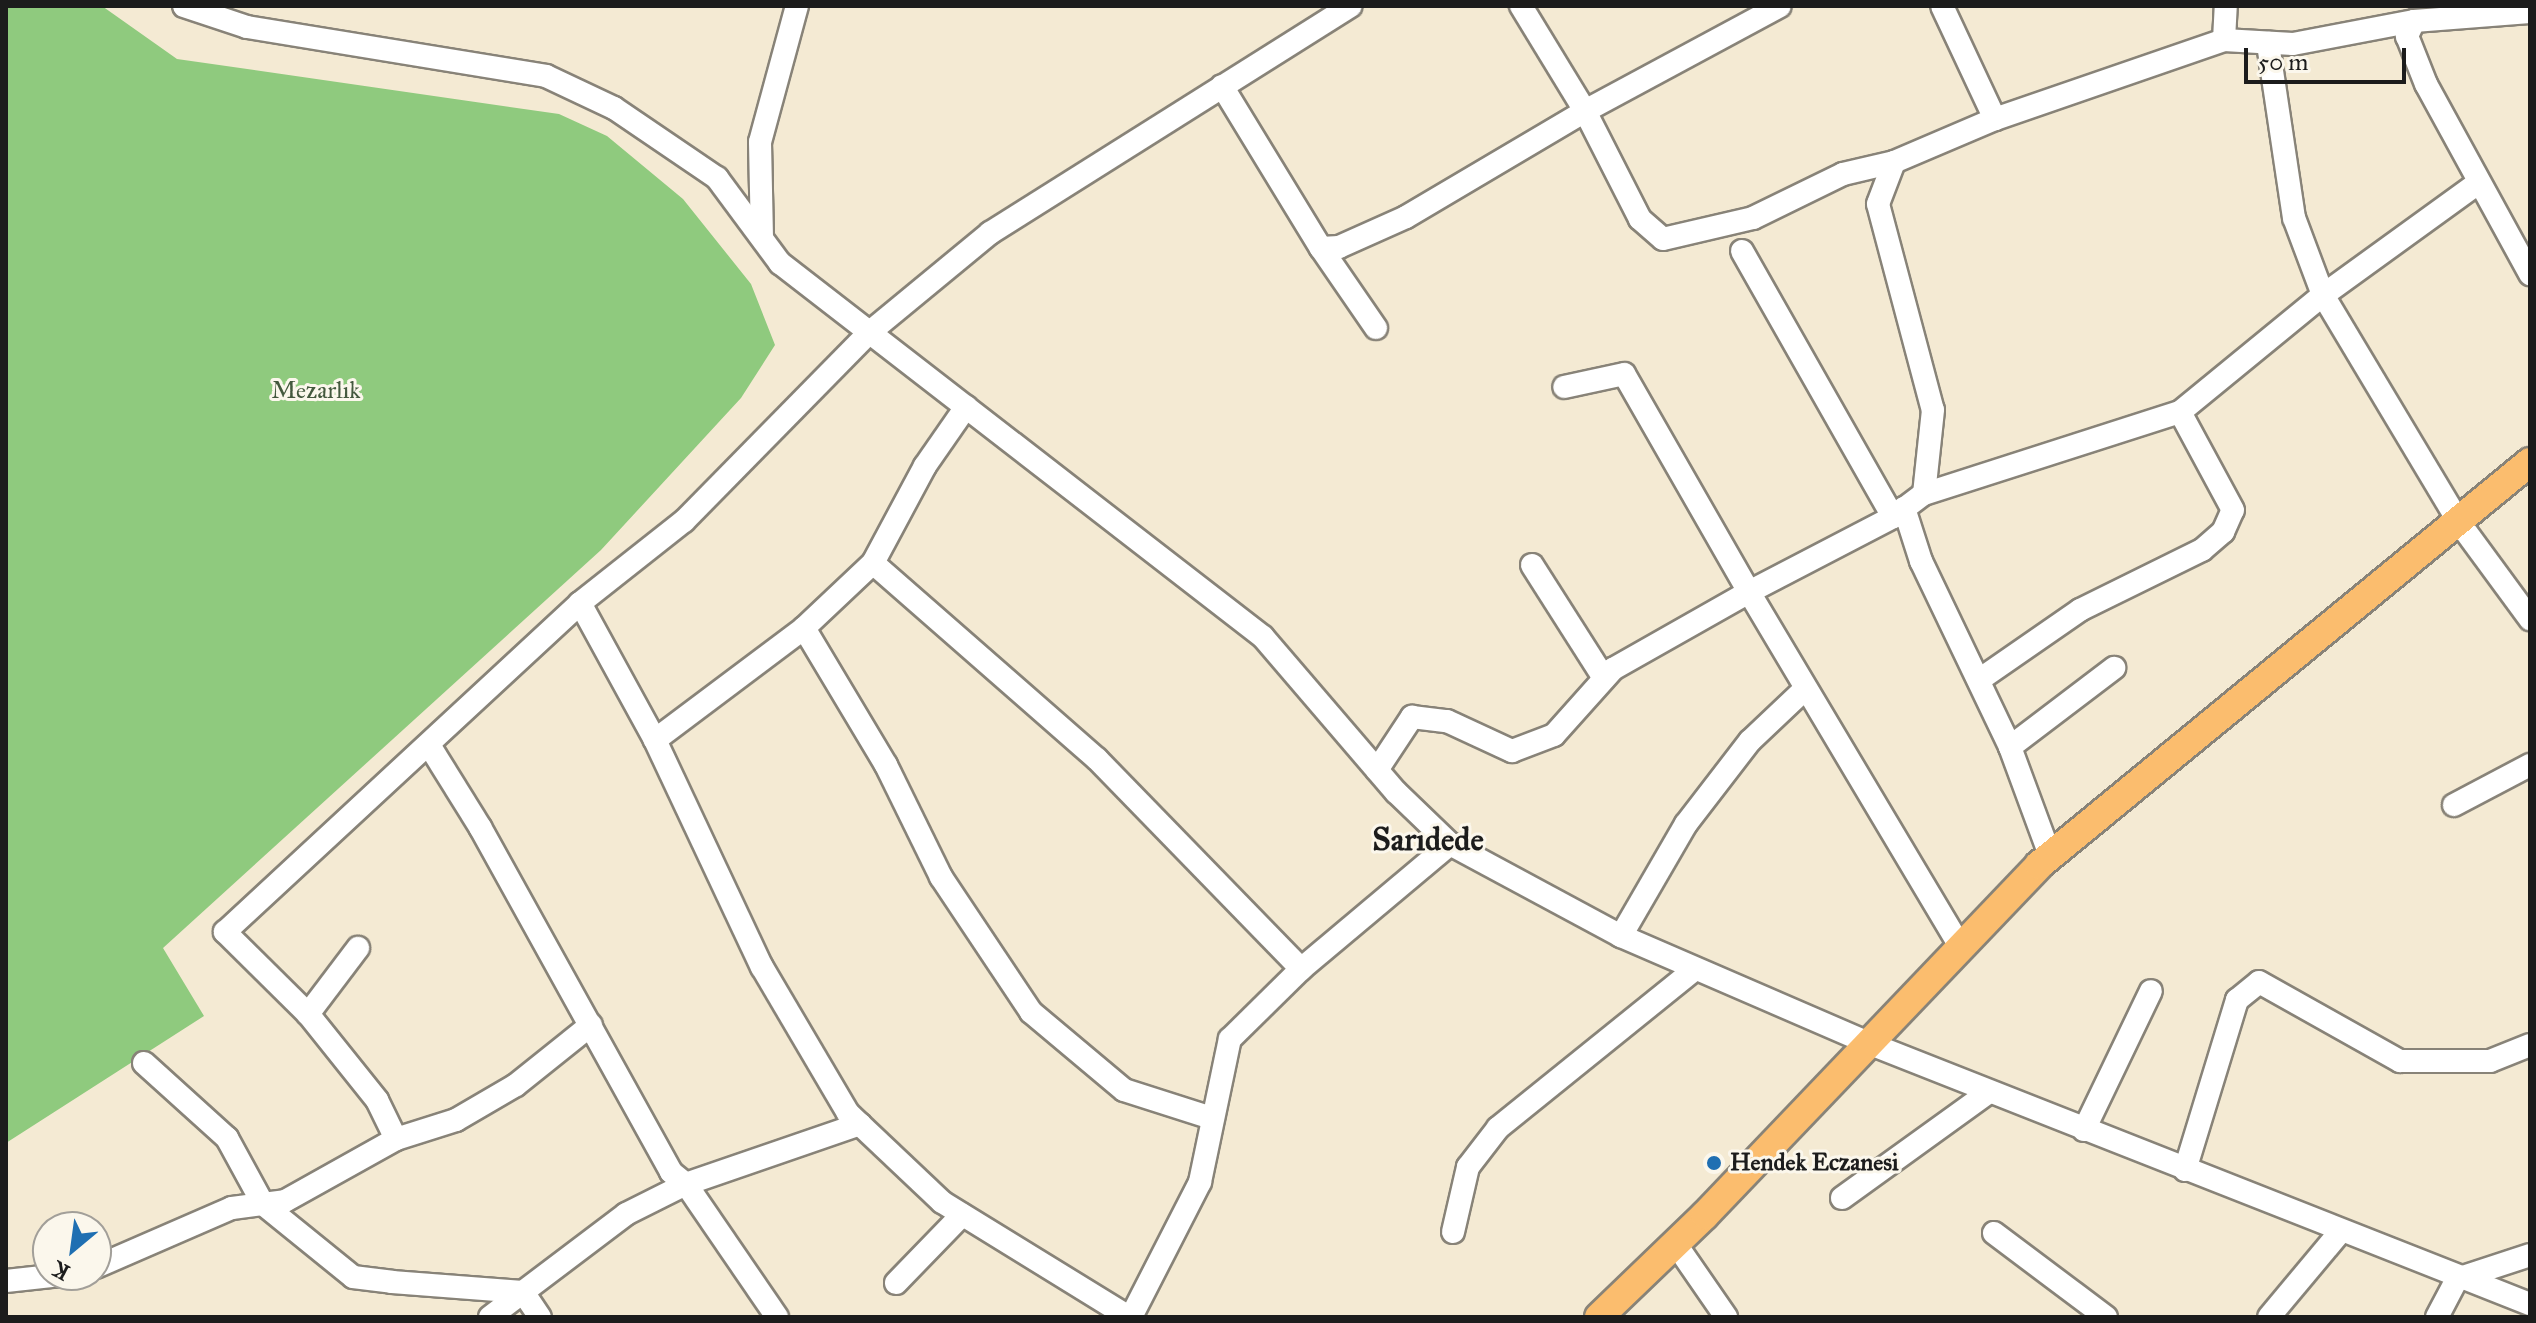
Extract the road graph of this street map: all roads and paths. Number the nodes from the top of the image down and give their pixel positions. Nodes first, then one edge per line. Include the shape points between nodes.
1 (184, 6) edge
2 (797, 6) edge
3 (1350, 6) edge
4 (1521, 6) edge
5 (1780, 6) edge
6 (1942, 6) edge
7 (2226, 6) edge
8 (2530, 12) edge
9 (2414, 21) junction
10 (2224, 40) junction
11 (2268, 43) junction
12 (1222, 86) junction
13 (1585, 111) junction
14 (1995, 119) junction
15 (1894, 162) junction
16 (2478, 183) junction
17 (762, 238) junction
18 (1321, 248) junction
19 (1742, 251) dead end
20 (2530, 274) edge
21 (2323, 295) junction
22 (1376, 328) dead end
23 (870, 332) junction
24 (1564, 387) dead end
25 (966, 407) junction
26 (2180, 412) junction
27 (2530, 462) edge
28 (1924, 494) junction
29 (1898, 512) junction
30 (2458, 521) junction
31 (873, 563) junction
32 (1532, 565) dead end
33 (1749, 592) junction
34 (580, 603) junction
35 (2530, 619) edge
36 (804, 628) junction
37 (2114, 668) dead end
38 (1604, 678) junction
39 (1979, 680) junction
40 (1805, 689) junction
41 (655, 740) junction
42 (429, 745) junction
43 (2010, 747) junction
44 (2530, 765) edge
45 (1377, 770) junction
46 (2454, 805) dead end
47 (1450, 844) junction
48 (2050, 855) junction
49 (1621, 936) junction
50 (1960, 946) junction
51 (358, 948) dead end
52 (1301, 969) junction
53 (1695, 969) junction
54 (2151, 991) dead end
55 (308, 1014) junction
56 (591, 1025) junction
57 (1868, 1043) junction
58 (2530, 1045) edge
59 (144, 1063) dead end
60 (1989, 1092) junction
61 (1212, 1118) junction
62 (860, 1124) junction
63 (2084, 1130) junction
64 (396, 1139) junction
65 (2185, 1170) junction
66 (686, 1184) junction
67 (1842, 1198) dead end
68 (263, 1204) junction
69 (962, 1215) junction
70 (1453, 1232) dead end
71 (2340, 1232) junction
72 (1994, 1233) dead end
73 (1675, 1243) junction
74 (2530, 1255) edge
75 (112, 1260) edge
76 (32, 1278) edge
77 (2457, 1279) junction
78 (6, 1281) edge
79 (896, 1283) dead end
80 (523, 1292) junction
81 (2530, 1304) edge
82 (490, 1317) edge
83 (540, 1317) edge
84 (777, 1317) edge
85 (1130, 1317) edge
86 (1599, 1317) edge
87 (1726, 1317) edge
88 (2106, 1317) edge
89 (2269, 1317) edge
90 (2437, 1317) edge

1 - 17 street via 247,27 546,76 614,108 717,178
2 - 17 street via 760,142
3 - 12 street
4 - 13 street
5 - 13 street
6 - 14 street
7 - 10 street
8 - 9 street
9 - 11 street via 2293,44
9 - 16 street via 2407,36 2416,60
10 - 11 street
10 - 14 street
11 - 21 street via 2294,218
12 - 18 street
12 - 23 street via 990,233
13 - 15 street via 1640,219 1663,239 1753,218 1843,174
13 - 18 street via 1406,217 1339,247
14 - 15 street
15 - 28 street via 1878,204 1933,410
16 - 20 street
16 - 21 street
17 - 23 street via 780,263
18 - 22 street
19 - 29 street
21 - 26 street
21 - 30 street
23 - 25 street
23 - 34 street via 684,521
24 - 33 street via 1624,374
25 - 31 street via 925,466
25 - 45 street via 1263,637
26 - 28 street
26 - 39 street via 2233,510 2223,532 2202,550 2080,610
27 - 30 main road
28 - 29 street
29 - 33 street
29 - 39 street
30 - 35 street
30 - 48 main road
31 - 36 street
31 - 52 street via 1097,759
32 - 38 street
33 - 38 street
33 - 40 street
34 - 41 street
34 - 42 street
36 - 41 street
36 - 61 street via 886,765 941,877 1031,1012 1124,1090
37 - 43 street
38 - 45 street via 1554,735 1512,751 1447,721 1412,717
39 - 43 street
40 - 49 street via 1750,741 1686,824
40 - 50 street
41 - 62 street via 762,967 848,1113
42 - 55 street via 225,932
42 - 56 street
43 - 48 street
44 - 46 street
45 - 47 street
47 - 49 street
47 - 52 street
48 - 50 main road
49 - 53 street
50 - 57 main road
51 - 55 street
52 - 61 street via 1230,1039
53 - 57 street
53 - 70 street via 1498,1128 1468,1167
54 - 63 street
55 - 64 street via 377,1100
56 - 64 street via 504,1092 456,1120
56 - 66 street via 671,1172
57 - 60 street
57 - 73 main road
58 - 65 street via 2490,1061 2400,1061 2259,982 2237,1000
59 - 68 street via 227,1138
60 - 63 street
60 - 67 street
61 - 85 street via 1200,1182
62 - 66 street
62 - 69 street
63 - 65 street
64 - 68 street via 285,1201
65 - 71 street
66 - 80 street via 626,1214
66 - 84 street
68 - 75 street via 232,1208
68 - 80 street via 353,1277
69 - 79 street
69 - 85 street
71 - 77 street
71 - 89 street
72 - 88 street
73 - 86 main road
73 - 87 street
74 - 77 street
76 - 78 street
77 - 81 street
77 - 90 street
80 - 82 street
80 - 83 street

